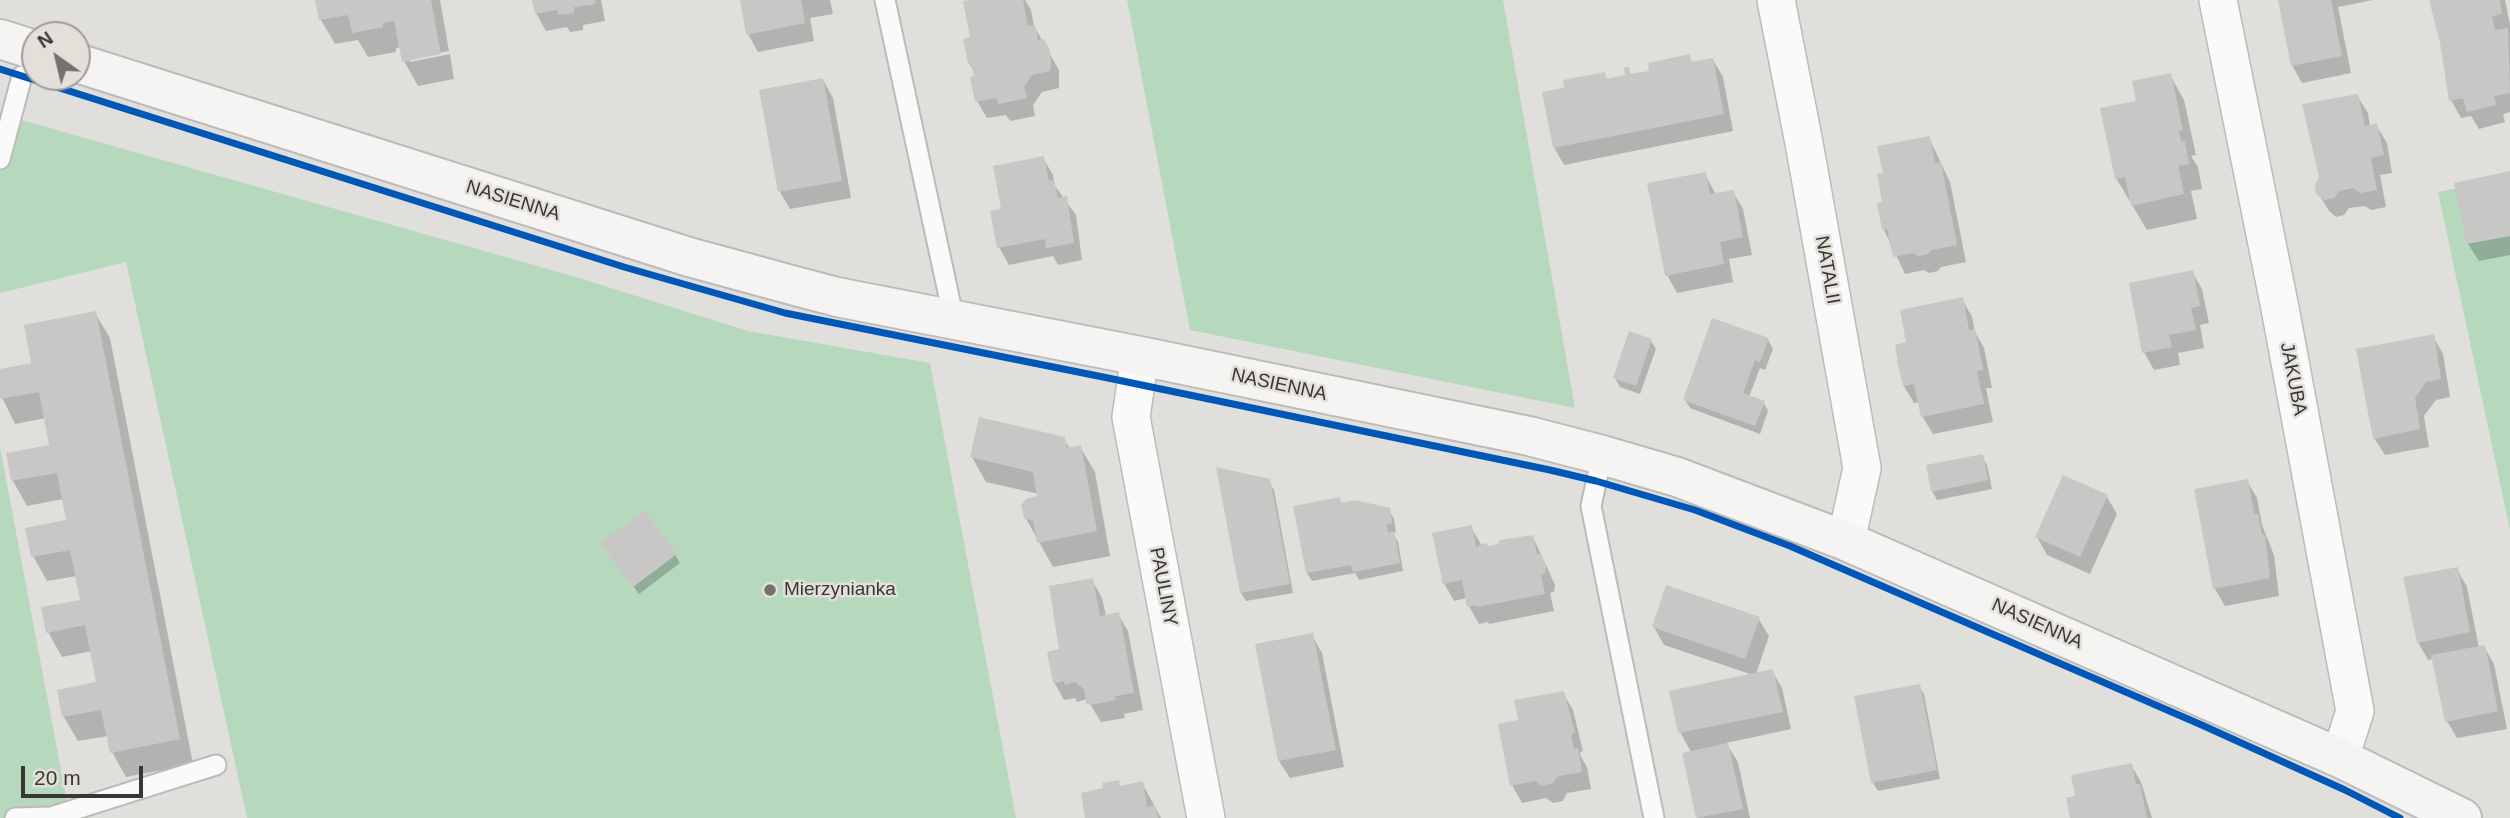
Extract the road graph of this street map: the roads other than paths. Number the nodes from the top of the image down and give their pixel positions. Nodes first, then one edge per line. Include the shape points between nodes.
1 (885, 0) edge
2 (1776, 0) edge
3 (2218, 0) edge
4 (0, 39) edge
5 (21, 57) edge
6 (91, 67) edge
7 (21, 87) edge
8 (0, 159) edge
9 (954, 320) junction
10 (1140, 356) junction
11 (1602, 455) junction
12 (1846, 541) junction
13 (2340, 758) junction
14 (216, 765) dead end
15 (15, 818) edge
16 (1206, 818) edge
17 (1654, 818) edge
18 (2462, 818) edge

1 - 9 lane
2 - 12 street, NATALII via 1862,468
3 - 13 street, JAKUBA via 2355,711
4 - 5 street
6 - 9 street, NASIENNA via 716,265 837,297
7 - 8 lane
9 - 10 street, NASIENNA
10 - 11 street, NASIENNA
10 - 16 street, PAULINY via 1131,417
11 - 12 street, NASIENNA via 1702,486
11 - 17 lane via 1591,506
12 - 13 street, NASIENNA
13 - 18 street, NASIENNA
14 - 15 lane via 51,817

